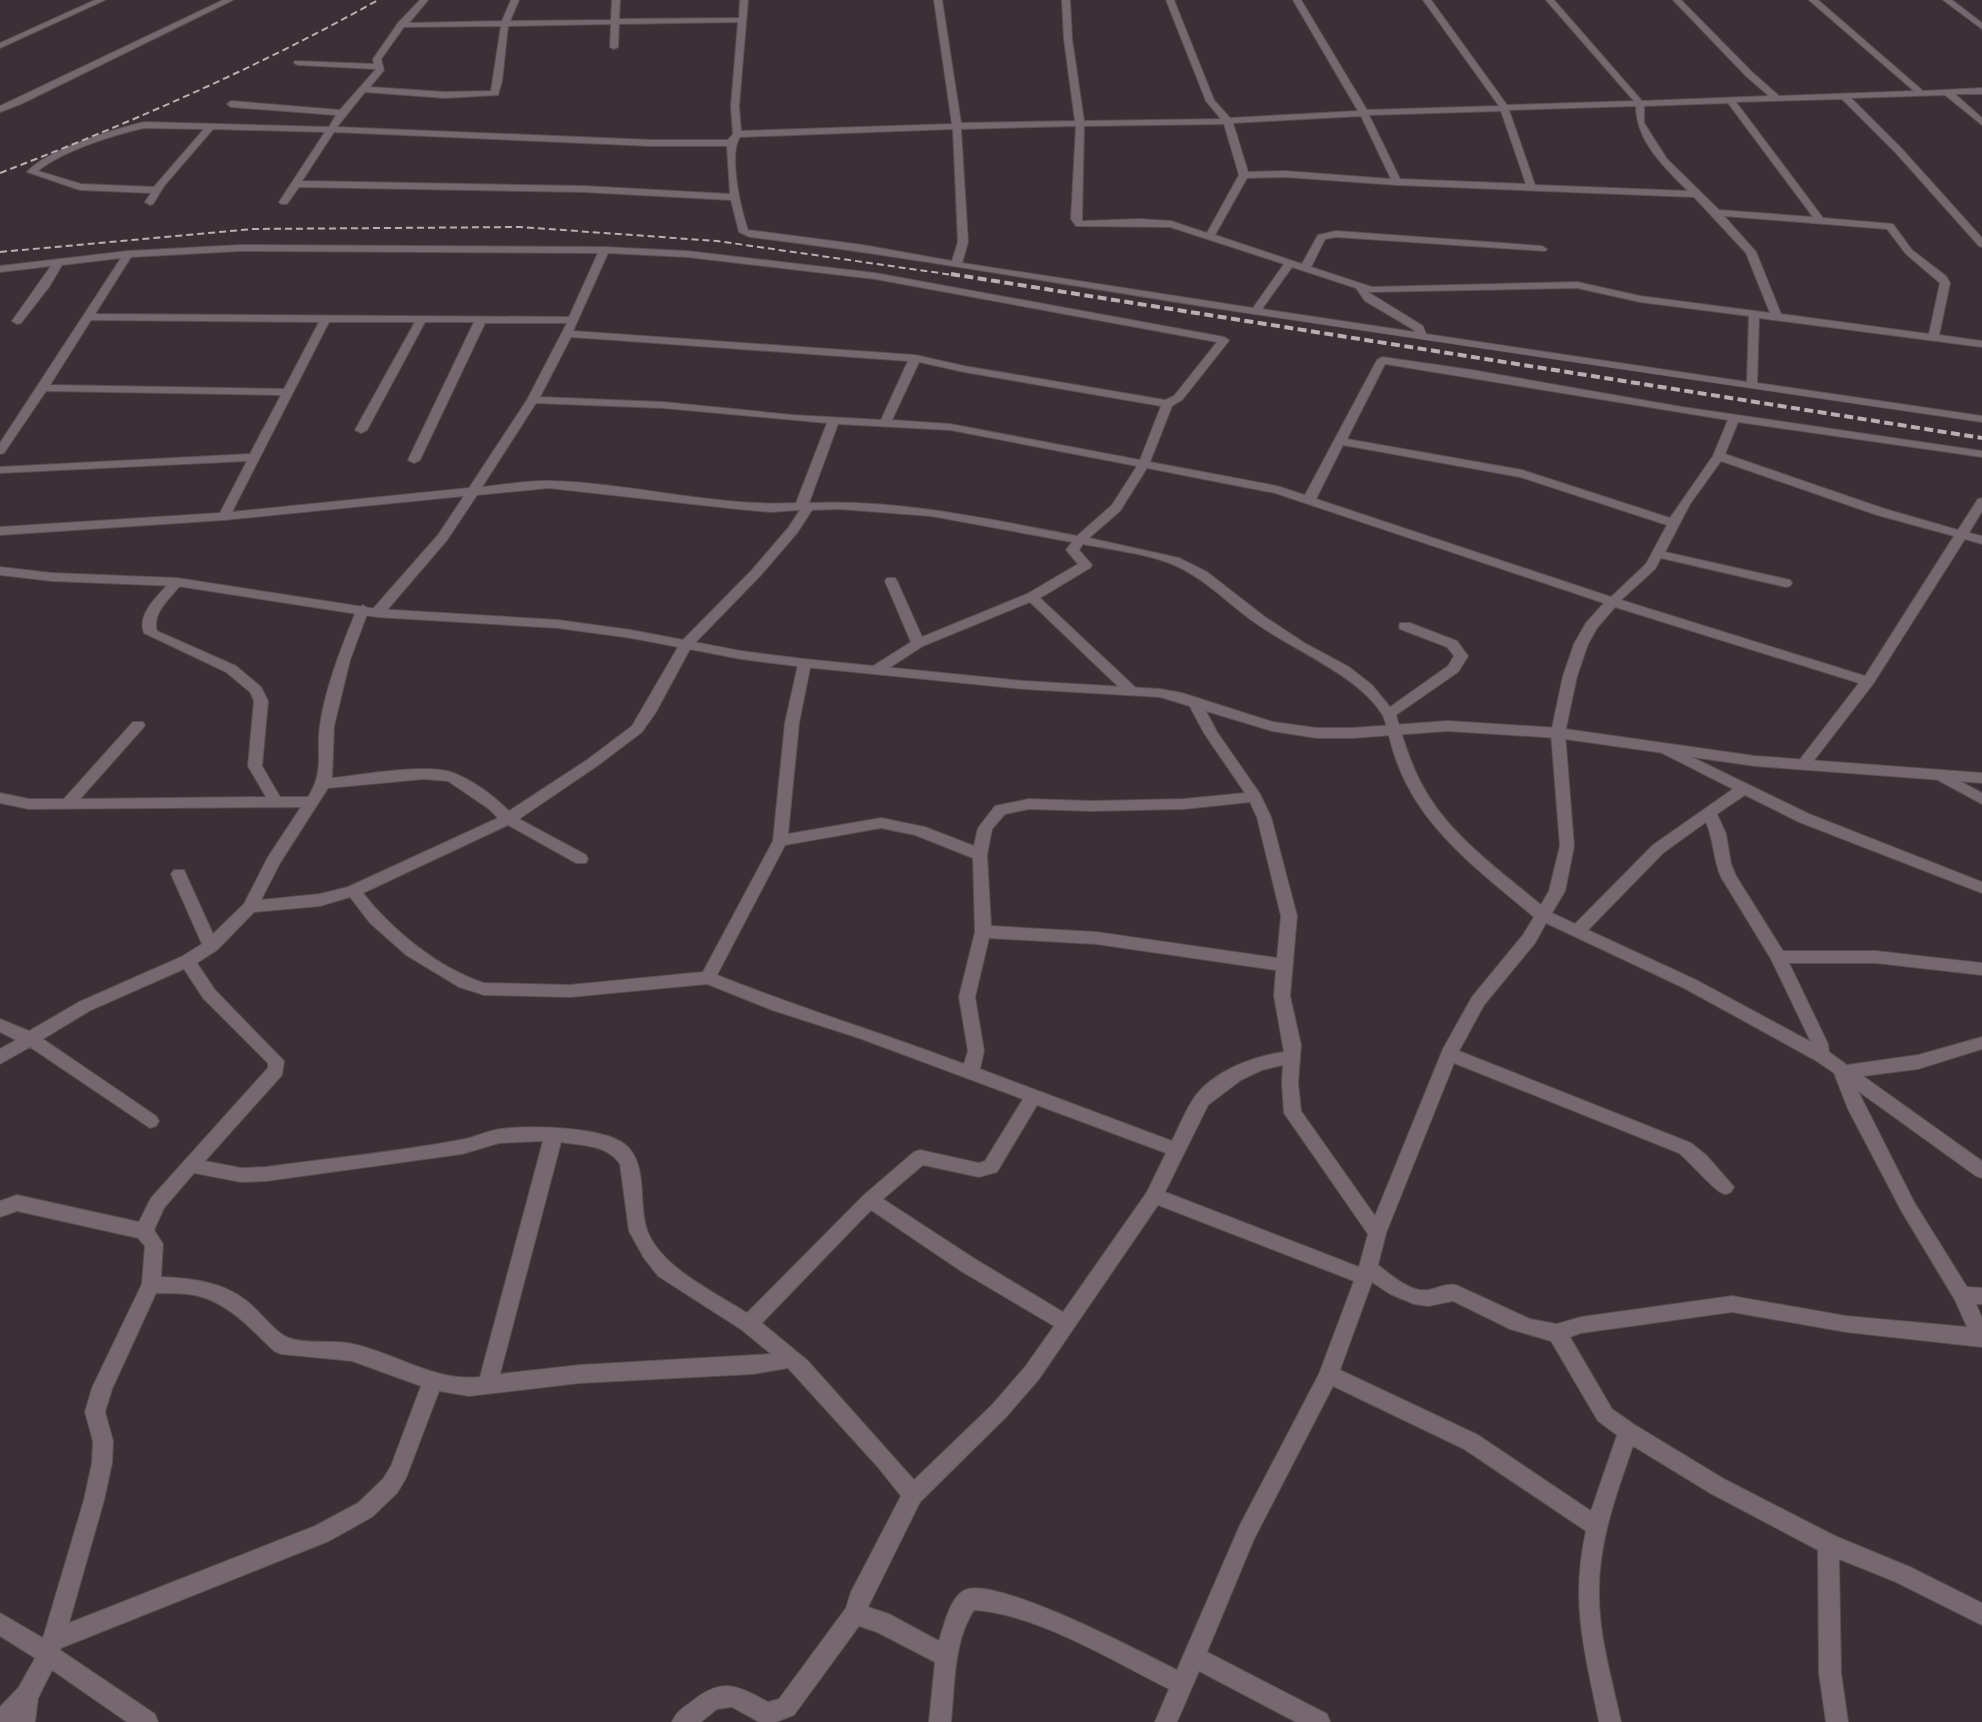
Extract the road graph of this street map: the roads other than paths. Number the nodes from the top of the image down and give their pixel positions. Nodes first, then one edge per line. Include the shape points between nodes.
1 (101, 0) edge
2 (228, 0) edge
3 (424, 0) edge
4 (515, 0) edge
5 (616, 0) edge
6 (744, 0) edge
7 (938, 0) edge
8 (1066, 0) edge
9 (1170, 0) edge
10 (1298, 0) edge
11 (1427, 0) edge
12 (1550, 0) edge
13 (1677, 0) edge
14 (1813, 0) edge
15 (1947, 0) edge
16 (742, 20) junction
17 (614, 21) junction
18 (504, 24) junction
19 (401, 26) junction
20 (1982, 27) edge
21 (0, 46) edge
22 (614, 47) dead end
23 (298, 63) dead end
24 (379, 68) junction
25 (364, 89) junction
26 (1982, 91) edge
27 (1947, 92) junction
28 (1921, 93) junction
29 (1844, 96) junction
30 (1778, 99) junction
31 (1730, 100) junction
32 (1640, 103) junction
33 (231, 104) dead end
34 (1504, 107) junction
35 (0, 109) edge
36 (342, 113) junction
37 (1364, 113) junction
38 (1228, 121) junction
39 (1982, 122) edge
40 (1080, 123) junction
41 (211, 126) junction
42 (957, 126) junction
43 (331, 130) junction
44 (734, 139) junction
45 (1244, 174) junction
46 (1397, 182) junction
47 (296, 184) junction
48 (1531, 186) junction
49 (156, 190) junction
50 (1698, 194) junction
51 (735, 196) junction
52 (150, 202) dead end
53 (284, 202) dead end
54 (1716, 213) junction
55 (1820, 220) junction
56 (1210, 236) junction
57 (1982, 244) edge
58 (1542, 249) dead end
59 (604, 250) junction
60 (128, 255) junction
61 (58, 263) junction
62 (1289, 264) junction
63 (956, 265) junction
64 (0, 268) edge
65 (1305, 269) junction
66 (1361, 289) junction
67 (1256, 311) junction
68 (1754, 313) junction
69 (1776, 316) junction
70 (87, 317) junction
71 (326, 318) junction
72 (481, 319) junction
73 (422, 320) junction
74 (573, 320) junction
75 (17, 321) dead end
76 (567, 334) junction
77 (1421, 337) junction
78 (1933, 338) junction
79 (1982, 344) edge
80 (915, 358) junction
81 (1752, 384) junction
82 (41, 388) junction
83 (289, 392) junction
84 (533, 400) junction
85 (1167, 404) junction
86 (1734, 418) junction
87 (1982, 419) edge
88 (834, 421) junction
89 (885, 423) junction
90 (362, 430) dead end
91 (1340, 441) junction
92 (0, 450) edge
93 (1982, 454) edge
94 (1719, 456) junction
95 (256, 457) junction
96 (414, 460) dead end
97 (1146, 463) junction
98 (0, 470) edge
99 (474, 491) junction
100 (1309, 500) junction
101 (1982, 502) edge
102 (804, 507) junction
103 (224, 516) junction
104 (1675, 524) junction
105 (0, 531) edge
106 (1962, 536) junction
107 (1982, 540) edge
108 (1080, 541) junction
109 (1659, 554) junction
110 (0, 570) edge
111 (891, 581) dead end
112 (177, 582) junction
113 (1786, 583) dead end
114 (1032, 597) junction
115 (1611, 603) junction
116 (370, 611) junction
117 (1405, 626) dead end
118 (918, 644) junction
119 (686, 645) junction
120 (804, 663) junction
121 (878, 669) junction
122 (1868, 681) junction
123 (1131, 691) junction
124 (1194, 701) junction
125 (1391, 721) junction
126 (138, 725) dead end
127 (1558, 733) junction
128 (1667, 750) junction
129 (1803, 765) junction
130 (1941, 776) junction
131 (1982, 778) edge
132 (324, 784) junction
133 (1743, 789) junction
134 (1255, 797) junction
135 (0, 798) edge
136 (1982, 799) edge
137 (314, 802) junction
138 (68, 803) junction
139 (276, 803) junction
140 (1710, 812) junction
141 (508, 819) junction
142 (780, 841) junction
143 (980, 855) junction
144 (581, 859) dead end
145 (179, 874) dead end
146 (1982, 888) edge
147 (353, 891) junction
148 (250, 908) junction
149 (1542, 915) junction
150 (983, 932) junction
151 (1577, 932) junction
152 (211, 946) junction
153 (1778, 957) junction
154 (187, 961) junction
155 (1283, 965) junction
156 (1982, 969) edge
157 (708, 978) junction
158 (0, 1025) edge
159 (30, 1040) junction
160 (1982, 1043) edge
161 (1449, 1054) junction
162 (1821, 1055) junction
163 (0, 1057) edge
164 (1292, 1057) junction
165 (1842, 1072) junction
166 (970, 1074) junction
167 (1033, 1097) junction
168 (150, 1120) dead end
169 (554, 1134) junction
170 (1175, 1149) junction
171 (189, 1166) junction
172 (1982, 1171) edge
173 (1725, 1187) dead end
174 (1154, 1196) junction
175 (870, 1200) junction
176 (0, 1209) edge
177 (144, 1231) junction
178 (1377, 1233) junction
179 (1366, 1273) junction
180 (151, 1284) junction
181 (1962, 1295) junction
182 (1982, 1296) edge
183 (749, 1324) junction
184 (1067, 1324) junction
185 (1557, 1333) junction
186 (1982, 1337) edge
187 (792, 1359) junction
188 (1329, 1374) junction
189 (433, 1381) junction
190 (488, 1385) junction
191 (1628, 1432) junction
192 (913, 1495) junction
193 (1597, 1527) junction
194 (1828, 1544) junction
195 (855, 1614) junction
196 (1982, 1614) edge
197 (0, 1624) edge
198 (51, 1646) junction
199 (948, 1657) junction
200 (1195, 1657) junction
201 (1182, 1684) junction
202 (27, 1695) junction
203 (1, 1722) edge
204 (24, 1722) edge
205 (147, 1722) edge
206 (683, 1722) edge
207 (940, 1722) edge
208 (1166, 1722) edge
209 (1319, 1722) edge
210 (1610, 1722) edge
211 (1837, 1722) edge

1 - 21 street
2 - 35 street
3 - 19 street
4 - 18 street
5 - 17 street
6 - 16 street
7 - 42 street
8 - 40 street
9 - 38 street via 1210,101
10 - 37 street
11 - 34 street
12 - 32 street
13 - 30 street
14 - 28 street
15 - 20 street
16 - 17 street
16 - 44 street
17 - 18 street
17 - 22 street
18 - 19 street
18 - 25 street via 495,93 445,95
19 - 24 street via 378,59
23 - 24 street
24 - 25 street
25 - 36 street
26 - 27 street
27 - 28 street
27 - 39 street
28 - 29 street
29 - 30 street
29 - 57 street
30 - 31 street
31 - 32 street
31 - 55 street
32 - 34 street
32 - 50 street via 1641,123 1650,143
33 - 36 street
34 - 37 street
34 - 48 street
36 - 43 street
37 - 38 street
37 - 46 street
38 - 40 street
38 - 45 street
40 - 42 street
40 - 56 street via 1077,222 1154,222
41 - 43 street
41 - 49 street
41 - 49 street via 130,128 53,158 32,172 80,187
42 - 44 street
42 - 63 street via 963,242
43 - 44 street via 631,143
43 - 47 street
44 - 51 street
45 - 46 street
45 - 56 street
46 - 48 street
47 - 51 street
47 - 53 street
48 - 50 street
49 - 52 street
50 - 54 street
51 - 63 street via 741,227 750,234
54 - 55 street
54 - 69 street via 1751,252
55 - 78 street via 1890,226 1909,252 1942,278 1946,287
56 - 62 street
58 - 65 street via 1336,234 1321,237
59 - 60 street via 240,248
59 - 74 street
59 - 85 street via 687,254 826,269 1224,340 1178,398
60 - 61 street
60 - 70 street
61 - 64 street
61 - 75 street
62 - 65 street
62 - 67 street
63 - 67 street
65 - 66 street
66 - 68 street via 1577,285 1640,299
66 - 77 street via 1364,296 1419,328
67 - 77 street
68 - 69 street
68 - 81 street
69 - 78 street
70 - 71 street
70 - 82 street
71 - 73 street
71 - 83 street
72 - 73 street
72 - 74 street
72 - 96 street
73 - 90 street
74 - 76 street
76 - 80 street
76 - 84 street
77 - 81 street
78 - 79 street
80 - 85 street
80 - 89 street
81 - 87 street
82 - 83 street
82 - 92 street
83 - 95 street
84 - 88 street via 663,405
84 - 99 street
85 - 97 street
86 - 91 street via 1382,360
86 - 93 street
86 - 94 street
88 - 89 street
88 - 102 street
89 - 97 street via 950,427
91 - 100 street
91 - 104 street via 1522,474
94 - 104 street via 1684,504
94 - 106 street
95 - 98 street
95 - 103 street
97 - 100 street
97 - 108 street via 1116,507
99 - 102 street via 549,484 737,506
99 - 103 street
99 - 116 street via 443,537
100 - 115 street
101 - 106 street
102 - 108 street via 908,509
102 - 119 street via 793,530
103 - 105 street
104 - 109 street
106 - 107 street
106 - 122 street
108 - 114 street via 1072,550 1086,565
108 - 125 street via 1133,550 1189,567 1269,626 1344,670 1367,688
109 - 113 street
109 - 115 street
110 - 112 street via 52,577
111 - 118 street
112 - 116 street
112 - 139 street via 154,611 148,629 231,669 256,690 261,701 255,766
114 - 118 street
114 - 123 street
115 - 122 street
115 - 127 street via 1591,626 1575,657
116 - 119 street via 558,624
116 - 132 street via 343,660 327,726
117 - 125 street via 1452,644 1461,656 1453,669
118 - 121 street
119 - 120 street
119 - 141 street via 637,729
120 - 121 street
120 - 142 street via 792,723
121 - 123 street via 1024,685
122 - 129 street
123 - 124 street
124 - 125 street via 1272,726 1317,733 1352,733
124 - 134 street
125 - 127 street
125 - 149 street via 1414,784 1455,841
126 - 138 street
127 - 128 street
127 - 149 street via 1567,846 1557,891
128 - 129 street
128 - 133 street
129 - 130 street
130 - 131 street
130 - 136 street
132 - 137 street
132 - 141 street via 437,774 469,788
133 - 140 street
133 - 146 street via 1804,818
134 - 143 street via 1184,804 1006,807 992,817 986,828
134 - 155 street via 1264,817 1289,916
135 - 138 street via 29,804
137 - 139 street
137 - 148 street via 273,861
138 - 139 street
140 - 151 street via 1658,849
140 - 153 street via 1719,834 1723,864
141 - 144 street
141 - 147 street
142 - 143 street via 881,823 896,824 932,834
142 - 157 street
143 - 150 street
145 - 152 street
147 - 148 street via 320,900
147 - 157 street via 375,919 412,951 465,983 484,989 570,991
148 - 152 street
149 - 151 street
149 - 161 street via 1529,939 1478,1001
150 - 155 street via 1192,950
150 - 166 street via 968,997 976,1051
151 - 162 street via 1690,984
152 - 154 street
153 - 156 street via 1876,957
153 - 162 street via 1820,1044
154 - 159 street via 85,1006
154 - 171 street via 209,994 277,1065
155 - 164 street via 1282,996
157 - 166 street
158 - 159 street
159 - 163 street
159 - 168 street
160 - 165 street via 1918,1062
161 - 173 street via 1685,1148
161 - 178 street
162 - 165 street
164 - 170 street via 1267,1059 1204,1097
164 - 178 street via 1293,1113
165 - 172 street
165 - 181 street via 1908,1207
166 - 167 street
167 - 170 street
167 - 175 street via 991,1167 979,1170 920,1156
169 - 171 street via 500,1136 462,1147 266,1174 241,1175
169 - 183 street via 610,1143 621,1151 629,1162 638,1231 650,1252 665,1270
169 - 190 street
170 - 174 street
171 - 177 street via 157,1203
174 - 179 street
174 - 184 street
175 - 183 street
175 - 184 street
176 - 177 street via 16,1203
177 - 180 street via 154,1244
178 - 179 street
179 - 185 street via 1418,1297 1448,1291 1520,1326
179 - 188 street
180 - 189 street via 194,1287 220,1295 237,1304 281,1345 352,1352
180 - 198 street via 102,1388 95,1412 103,1442 102,1463
181 - 182 street
181 - 186 street
183 - 187 street
184 - 192 street via 999,1411
185 - 186 street via 1581,1325 1732,1304 1846,1324
185 - 191 street via 1605,1415
187 - 190 street via 753,1365 580,1374
187 - 192 street
188 - 193 street via 1471,1442
188 - 200 street via 1247,1532
189 - 190 street via 469,1387
189 - 198 street via 399,1471 390,1486 364,1510 322,1534
191 - 193 street
191 - 194 street via 1717,1486
192 - 195 street
193 - 210 street via 1588,1590
194 - 196 street via 1903,1574
194 - 211 street via 1830,1673
195 - 199 street via 881,1622
195 - 206 street via 786,1707 767,1714 733,1696 713,1698
197 - 198 street
198 - 202 street
198 - 205 street via 96,1688
199 - 201 street via 959,1611 969,1599 981,1597 1060,1625
199 - 207 street
200 - 201 street
200 - 209 street
201 - 208 street
202 - 203 street
202 - 204 street

